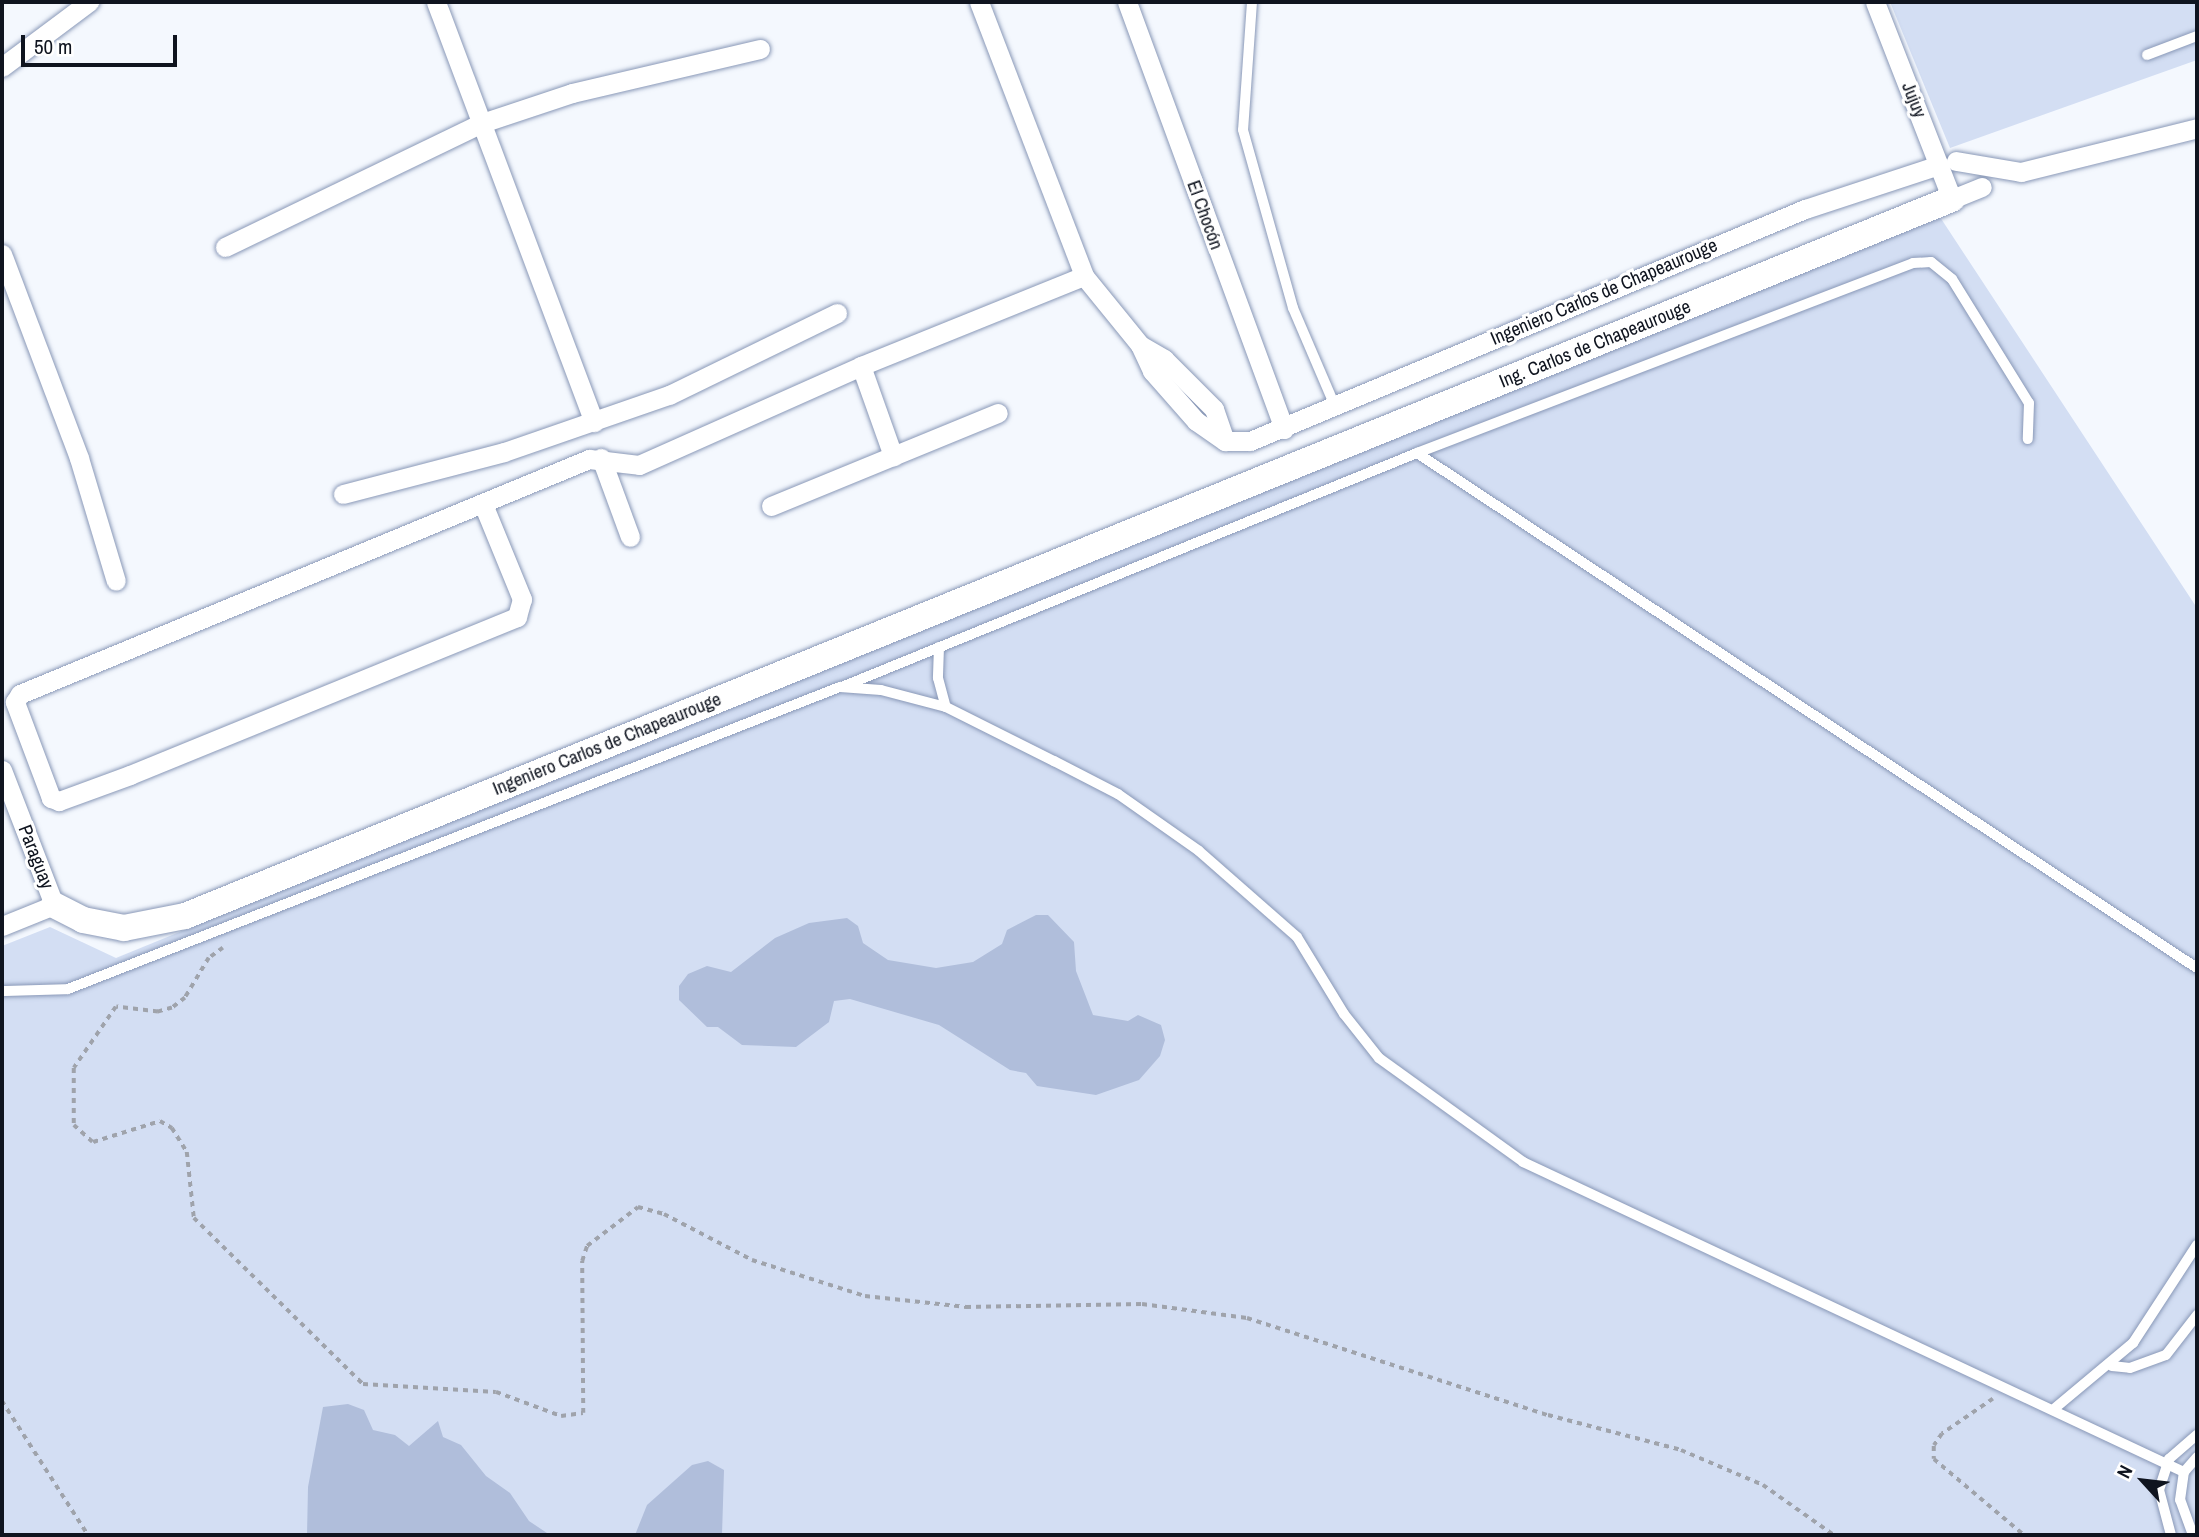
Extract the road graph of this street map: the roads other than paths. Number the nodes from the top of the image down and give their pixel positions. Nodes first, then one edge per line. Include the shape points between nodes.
1 (89, 2) edge
2 (436, 2) edge
3 (979, 2) edge
4 (1127, 2) edge
5 (1252, 2) edge
6 (1875, 2) edge
7 (2197, 36) edge
8 (760, 49) dead end
9 (2147, 55) dead end
10 (2, 67) edge
11 (482, 123) junction
12 (2197, 128) edge
13 (1943, 158) junction
14 (1982, 187) dead end
15 (1952, 199) junction
16 (225, 247) dead end
17 (2, 254) edge
18 (1084, 276) junction
19 (837, 313) dead end
20 (861, 366) junction
21 (1335, 406) junction
22 (998, 413) dead end
23 (594, 422) junction
24 (1279, 431) junction
25 (2028, 439) dead end
26 (1417, 453) junction
27 (892, 456) junction
28 (601, 458) junction
29 (343, 494) dead end
30 (1209, 500) joint
31 (483, 504) junction
32 (771, 506) dead end
33 (630, 537) dead end
34 (116, 581) dead end
35 (939, 647) junction
36 (840, 687) junction
37 (946, 707) junction
38 (2, 770) edge
39 (54, 905) junction
40 (2, 926) edge
41 (2197, 968) edge
42 (2, 990) edge
43 (2197, 1245) edge
44 (2197, 1315) edge
45 (2112, 1366) junction
46 (2055, 1408) junction
47 (2197, 1434) edge
48 (2197, 1457) edge
49 (2168, 1463) junction
50 (2183, 1472) junction
51 (2171, 1535) edge
52 (2193, 1535) edge

1 - 10 street
2 - 11 street
3 - 18 street
4 - 24 street, El Chocón
5 - 21 lane via 1243,130 1293,308
6 - 13 street, Jujuy
7 - 9 lane
8 - 11 street via 572,93
11 - 16 street
11 - 23 street
12 - 13 street, Ingeniero Carlos de Chapeaurouge via 2021,172
13 - 15 street, Jujuy
13 - 21 street, Ingeniero Carlos de Chapeaurouge via 1805,209
14 - 15 street, Ing. Carlos de Chapeaurouge
15 - 30 street, Ing. Carlos de Chapeaurouge
17 - 34 street via 79,458
18 - 20 street
18 - 24 street, Ingeniero Carlos de Chapeaurouge via 1140,345 1152,371 1196,421 1225,441 1238,444
19 - 23 street via 669,395
20 - 27 street
20 - 28 street via 639,465
21 - 24 street, Ingeniero Carlos de Chapeaurouge
22 - 27 street
23 - 29 street via 430,474
25 - 26 lane via 2029,403 1952,279 1931,262 1913,263
26 - 35 lane
26 - 41 lane
27 - 32 street
28 - 31 street
28 - 33 street
30 - 39 street, Ingeniero Carlos de Chapeaurouge via 185,916 124,928 83,920
31 - 31 street via 20,694 15,702 51,799 59,802 130,775 517,617 522,599
35 - 36 lane
35 - 37 lane via 938,678
36 - 37 lane
36 - 42 lane via 131,967 49,993
37 - 46 lane via 1118,794 1199,851 1297,937 1343,1014 1379,1058 1522,1163
38 - 39 street, Paraguay
39 - 40 street
43 - 45 lane
44 - 45 lane via 2166,1355 2130,1368
45 - 46 lane
46 - 49 lane
47 - 49 lane
48 - 50 lane
49 - 50 lane
49 - 51 lane via 2159,1490
50 - 52 lane via 2180,1500

